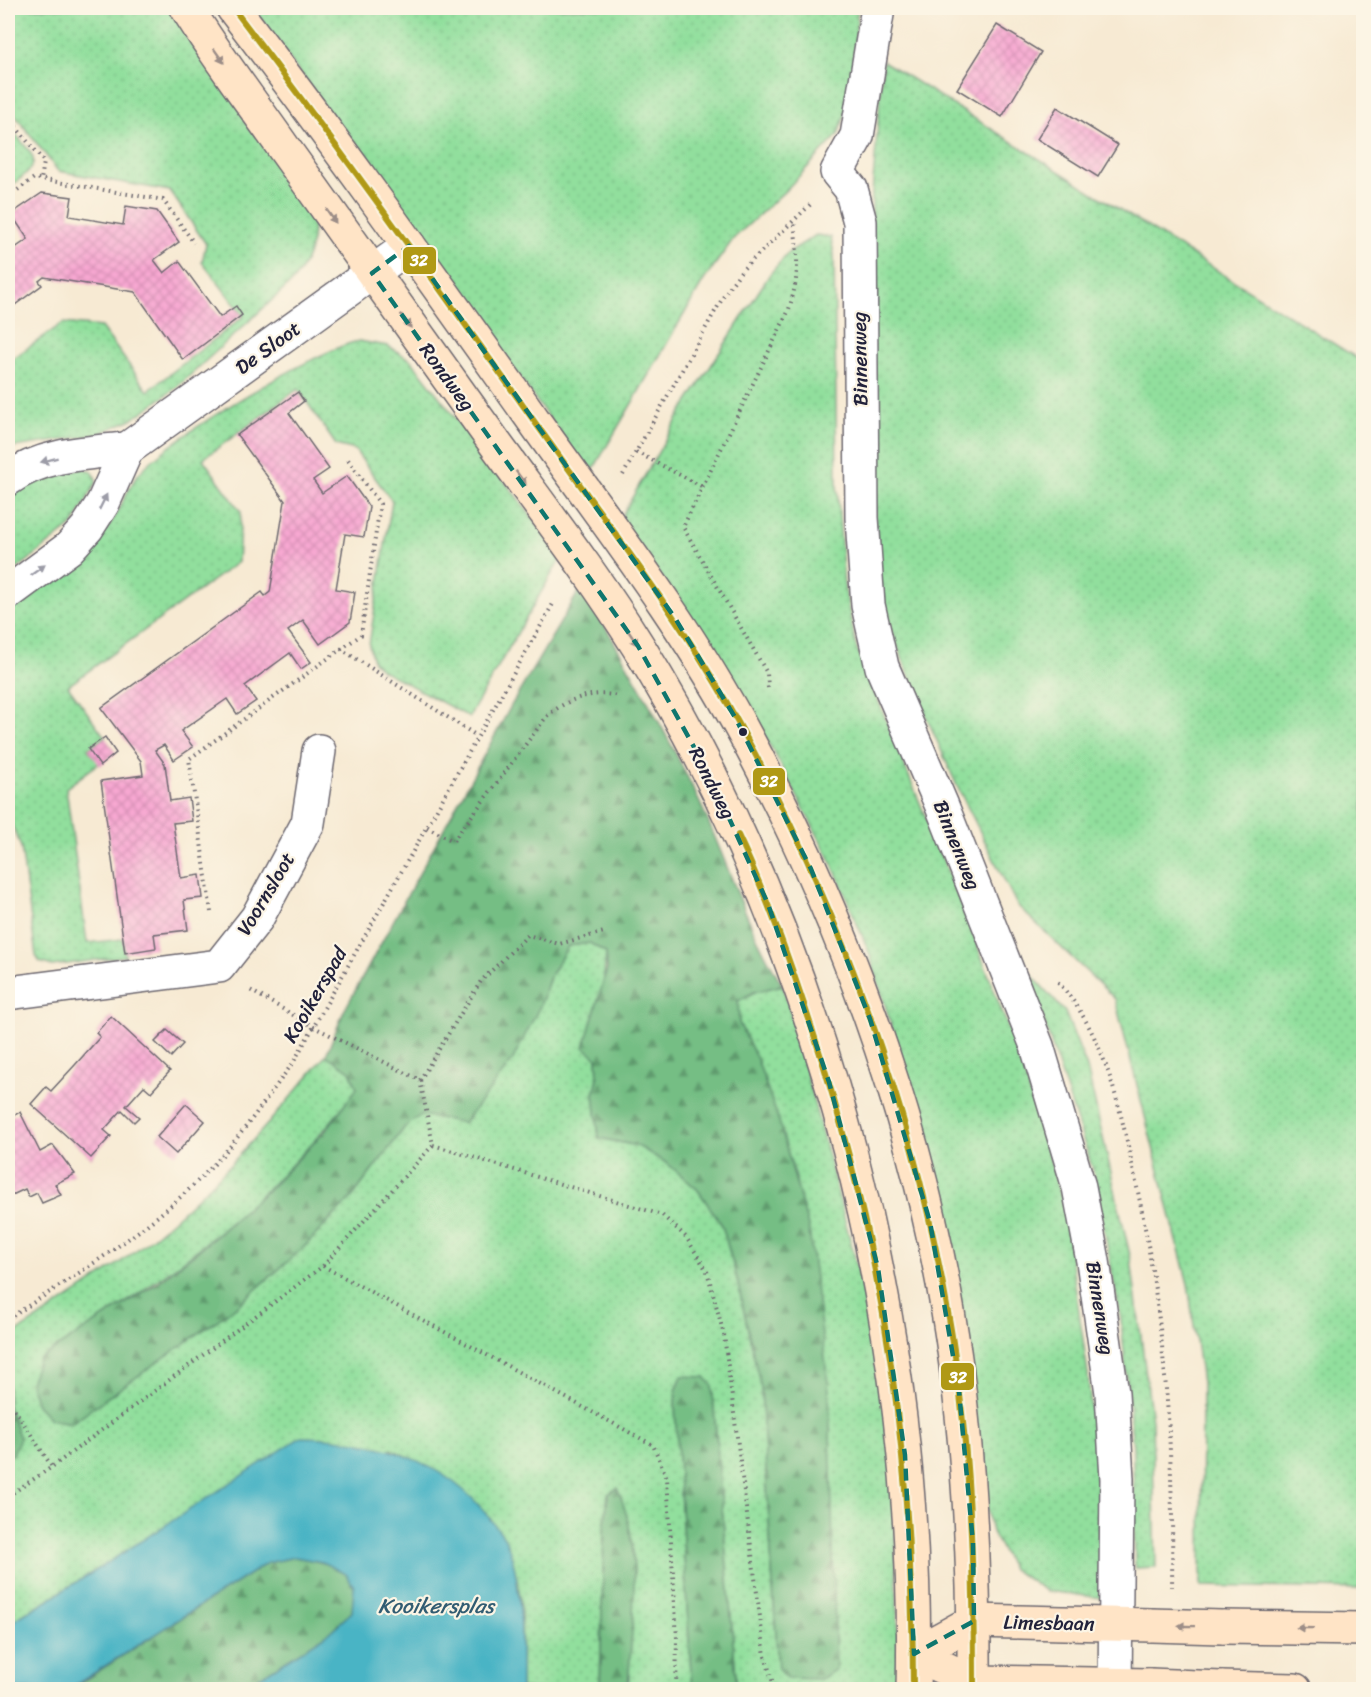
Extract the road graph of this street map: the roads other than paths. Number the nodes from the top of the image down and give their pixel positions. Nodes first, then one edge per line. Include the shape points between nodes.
1 (187, 8) edge
2 (233, 8) edge
3 (878, 8) edge
4 (409, 246) junction
5 (372, 273) junction
6 (127, 449) junction
7 (8, 479) edge
8 (8, 593) edge
9 (319, 751) dead end
10 (8, 993) edge
11 (974, 1621) junction
12 (1116, 1624) junction
13 (1364, 1629) edge
14 (914, 1654) junction
15 (974, 1686) edge
16 (1115, 1687) edge
17 (1221, 1688) edge
18 (914, 1689) edge
19 (1295, 1689) edge

1 -> 5 main road, Rondweg
2 - 4 main road
3 - 12 street, Binnenweg via 857,136 837,172 851,189 860,222 862,518 868,605 882,667 1037,1046 1079,1187 1112,1393 1117,1479
4 - 5 street, De Sloot
4 - 11 main road via 675,618 745,735 811,869 892,1080 930,1222 960,1402 973,1543
5 - 6 street, De Sloot
5 -> 14 main road, Rondweg via 638,646 710,776 768,904 830,1082 878,1268 906,1455
6 -> 7 street, De Sloot via 55,458 33,464
8 -> 6 street via 69,548 87,528
9 - 10 street, Voornsloot via 308,823 257,918 219,966
11 - 12 main road, Limesbaan
11 - 14 main road
11 - 15 main road
13 -> 12 main road, Limesbaan, bridge
12 - 16 street, Binnenweg
14 - 15 main road
14 - 18 main road, Rondweg
15 - 16 main road
16 - 17 main road, bridge
17 - 19 main road

